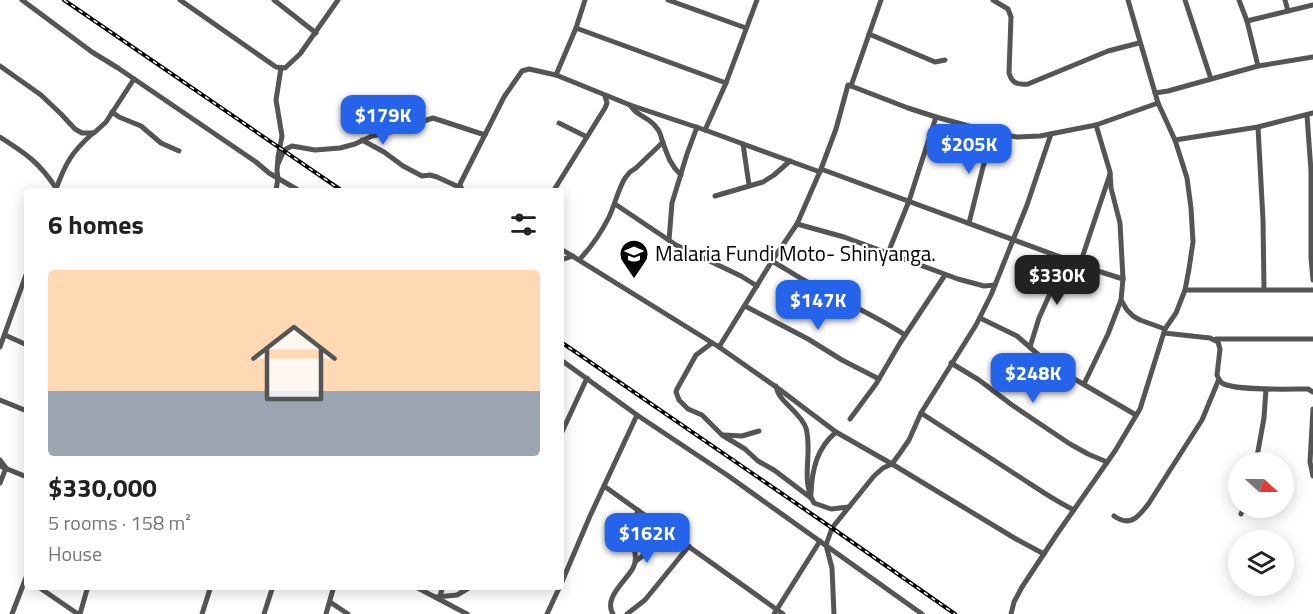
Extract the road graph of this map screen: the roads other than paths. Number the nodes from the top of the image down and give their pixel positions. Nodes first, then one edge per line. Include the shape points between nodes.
1 (22, 0) edge
2 (180, 0) edge
3 (274, 0) edge
4 (338, 0) edge
5 (668, 0) edge
6 (757, 0) edge
7 (880, 0) edge
8 (993, 0) edge
9 (1128, 0) edge
10 (1185, 0) edge
11 (1239, 0) edge
12 (1285, 0) edge
13 (584, 1) edge
14 (1313, 6) edge
15 (1288, 11) junction
16 (1247, 21) junction
17 (576, 28) junction
18 (746, 28) junction
19 (316, 33) junction
20 (869, 34) junction
21 (1139, 43) junction
22 (1313, 57) edge
23 (945, 60) dead end
24 (0, 66) edge
25 (1258, 66) junction
26 (281, 68) junction
27 (556, 75) junction
28 (134, 79) junction
29 (1211, 79) junction
30 (726, 83) junction
31 (852, 86) junction
32 (1155, 93) junction
33 (605, 96) junction
34 (1158, 103) junction
35 (630, 105) junction
36 (112, 112) junction
37 (1310, 114) edge
38 (936, 117) junction
39 (559, 123) dead end
40 (1096, 125) junction
41 (697, 127) junction
42 (1258, 127) junction
43 (705, 130) junction
44 (94, 133) junction
45 (994, 133) junction
46 (1050, 134) junction
47 (485, 135) junction
48 (0, 137) edge
49 (587, 137) junction
50 (362, 140) junction
51 (1175, 140) junction
52 (663, 142) junction
53 (743, 144) junction
54 (179, 151) dead end
55 (790, 161) junction
56 (278, 164) junction
57 (820, 171) junction
58 (1110, 172) junction
59 (681, 175) junction
60 (278, 178) junction
61 (749, 185) junction
62 (55, 188) edge
63 (56, 188) edge
64 (276, 188) edge
65 (295, 188) edge
66 (460, 188) edge
67 (462, 188) edge
68 (555, 188) edge
69 (715, 196) dead end
70 (909, 201) junction
71 (615, 204) junction
72 (969, 223) junction
73 (797, 224) junction
74 (1013, 239) junction
75 (669, 240) junction
76 (564, 251) edge
77 (888, 253) junction
78 (573, 256) junction
79 (1066, 258) junction
80 (564, 259) edge
81 (580, 260) junction
82 (772, 261) junction
83 (1080, 264) junction
84 (945, 275) junction
85 (1123, 279) junction
86 (24, 280) edge
87 (1313, 280) edge
88 (995, 285) junction
89 (757, 286) junction
90 (1264, 289) junction
91 (1185, 290) junction
92 (1313, 290) edge
93 (1121, 300) junction
94 (745, 306) junction
95 (980, 318) junction
96 (1165, 331) junction
97 (4, 335) junction
98 (905, 335) junction
99 (1214, 339) junction
100 (1313, 339) edge
101 (712, 343) junction
102 (24, 344) edge
103 (0, 347) edge
104 (719, 347) junction
105 (1029, 347) junction
106 (564, 362) edge
107 (951, 363) junction
108 (587, 378) junction
109 (879, 379) junction
110 (1219, 379) junction
111 (1084, 384) junction
112 (776, 386) junction
113 (1266, 389) junction
114 (1313, 391) edge
115 (0, 400) edge
116 (1313, 409) edge
117 (24, 410) edge
118 (921, 412) junction
119 (637, 415) junction
120 (1136, 415) junction
121 (850, 419) dead end
122 (564, 428) edge
123 (759, 431) dead end
124 (836, 432) junction
125 (723, 435) junction
126 (1312, 437) edge
127 (1258, 452) edge
128 (0, 460) edge
129 (1107, 462) junction
130 (892, 464) junction
131 (3, 467) edge
132 (24, 476) edge
133 (1313, 476) edge
134 (0, 483) edge
135 (604, 486) junction
136 (811, 498) junction
137 (849, 507) junction
138 (638, 510) junction
139 (1074, 510) junction
140 (1114, 516) dead end
141 (670, 534) junction
142 (823, 543) junction
143 (689, 546) junction
144 (1044, 554) junction
145 (636, 561) junction
146 (564, 575) edge
147 (24, 589) edge
148 (41, 590) edge
149 (87, 590) edge
150 (211, 590) edge
151 (272, 590) edge
152 (333, 590) edge
153 (422, 590) edge
154 (440, 590) edge
155 (456, 590) edge
156 (466, 590) edge
157 (558, 590) edge
158 (458, 595) junction
159 (437, 597) junction
160 (330, 602) junction
161 (775, 611) edge
162 (12, 614) edge
163 (79, 614) edge
164 (202, 614) edge
165 (264, 614) edge
166 (326, 614) edge
167 (348, 614) edge
168 (466, 614) edge
169 (547, 614) edge
170 (613, 614) edge
171 (627, 614) edge
172 (783, 614) edge
173 (834, 614) edge
174 (922, 614) edge
175 (1011, 614) edge

1 - 28 street
2 - 26 street
3 - 19 street
4 - 19 street
5 - 18 street
6 - 18 street
7 - 20 street
8 - 21 street via 1008,9 1011,17 1009,73 1020,85
9 - 21 street
10 - 29 street
11 - 16 street
12 - 15 street
13 - 17 street
14 - 15 street
15 - 16 street
16 - 25 street
17 - 27 street
17 - 30 street
18 - 30 street
19 - 26 street via 300,54
20 - 23 street via 935,62
20 - 31 street
21 - 32 street
22 - 25 street
24 - 44 street via 51,104 75,129
25 - 29 street
26 - 56 street via 276,100 282,136
27 - 33 street
27 - 47 street via 522,71
28 - 36 street
28 - 60 street
29 - 32 street
30 - 43 street
31 - 38 street
31 - 57 street via 848,86
32 - 34 street
33 - 35 street
33 - 49 street via 605,108
34 - 40 street
34 - 51 street
35 - 41 street
35 - 52 street via 651,121
36 - 44 street
36 - 54 street via 141,126 161,144
37 - 42 street
37 - 87 street
38 - 45 street
38 - 70 street
39 - 49 street
40 - 46 street
40 - 58 street
41 - 43 street
41 - 59 street
42 - 51 street
42 - 90 street
43 - 53 street
44 - 63 street via 74,151
45 - 46 street via 1017,137
45 - 72 street
46 - 74 street
47 - 50 street via 433,118
47 - 67 street via 460,184
48 - 62 street via 46,172
49 - 68 street
50 - 56 street via 324,150 292,146 284,150
50 - 66 street via 422,176 437,177
51 - 91 street via 1191,208 1192,242
52 - 59 street via 671,164
52 - 71 street via 625,177
53 - 55 street
53 - 61 street
55 - 57 street
55 - 61 street via 767,180
56 - 60 street
57 - 70 street
57 - 73 street
58 - 83 street
58 - 85 street via 1120,223
59 - 75 street via 672,203
60 - 64 street
60 - 65 street
61 - 69 street
70 - 72 street
70 - 77 street
71 - 75 street
71 - 81 street via 594,244
72 - 74 street
73 - 77 street
73 - 82 street
74 - 79 street
74 - 88 street
75 - 89 street
76 - 78 street
77 - 84 street
78 - 80 street
78 - 81 street
79 - 83 street
79 - 105 street
81 - 101 street
82 - 89 street
82 - 98 street
83 - 85 street
84 - 88 street via 984,286
84 - 98 street
85 - 93 street
86 - 97 street
88 - 95 street
89 - 94 street
90 - 91 street
90 - 92 street
91 - 96 street
93 - 96 street via 1133,316
93 - 111 street
94 - 104 street
94 - 109 street
95 - 105 street via 1017,336
95 - 107 street
96 - 99 street
96 - 120 street
97 - 102 street
97 - 103 street
98 - 109 street
99 - 100 street
99 - 110 street via 1220,349
101 - 104 street
101 - 125 street via 696,355 676,392 688,409 702,415
104 - 112 street
105 - 111 street
106 - 108 street
107 - 118 street
107 - 129 street via 1070,444
108 - 119 street
108 - 122 street
109 - 121 street
110 - 113 street via 1230,386
110 - 140 street via 1202,420 1149,503 1133,520
111 - 120 street
112 - 124 street
112 - 136 street via 780,397 801,418 806,429
113 - 114 street
113 - 127 street
115 - 117 street
116 - 126 street
118 - 130 street via 909,440
118 - 139 street
119 - 135 street
119 - 142 street
120 - 129 street
123 - 125 street via 742,436
124 - 130 street
124 - 136 street via 817,457
125 - 136 street
126 - 133 street
128 - 131 street
129 - 139 street
130 - 137 street via 874,476
130 - 144 street
131 - 132 street
131 - 134 street
135 - 138 street
135 - 146 street
136 - 137 street via 831,509
137 - 142 street
138 - 141 street
138 - 145 street via 632,534
139 - 144 street
141 - 143 street
141 - 145 street
142 - 161 street
142 - 173 street via 832,568
142 - 174 street
143 - 161 street
143 - 171 street via 645,600
144 - 175 street via 1014,602
145 - 170 street via 612,598
147 - 162 street
148 - 163 street
149 - 163 street
150 - 164 street
151 - 165 street
152 - 160 street
153 - 159 street
154 - 159 street
155 - 158 street
156 - 158 street
157 - 169 street
158 - 159 street
159 - 168 street
160 - 166 street
160 - 167 street
161 - 172 street

